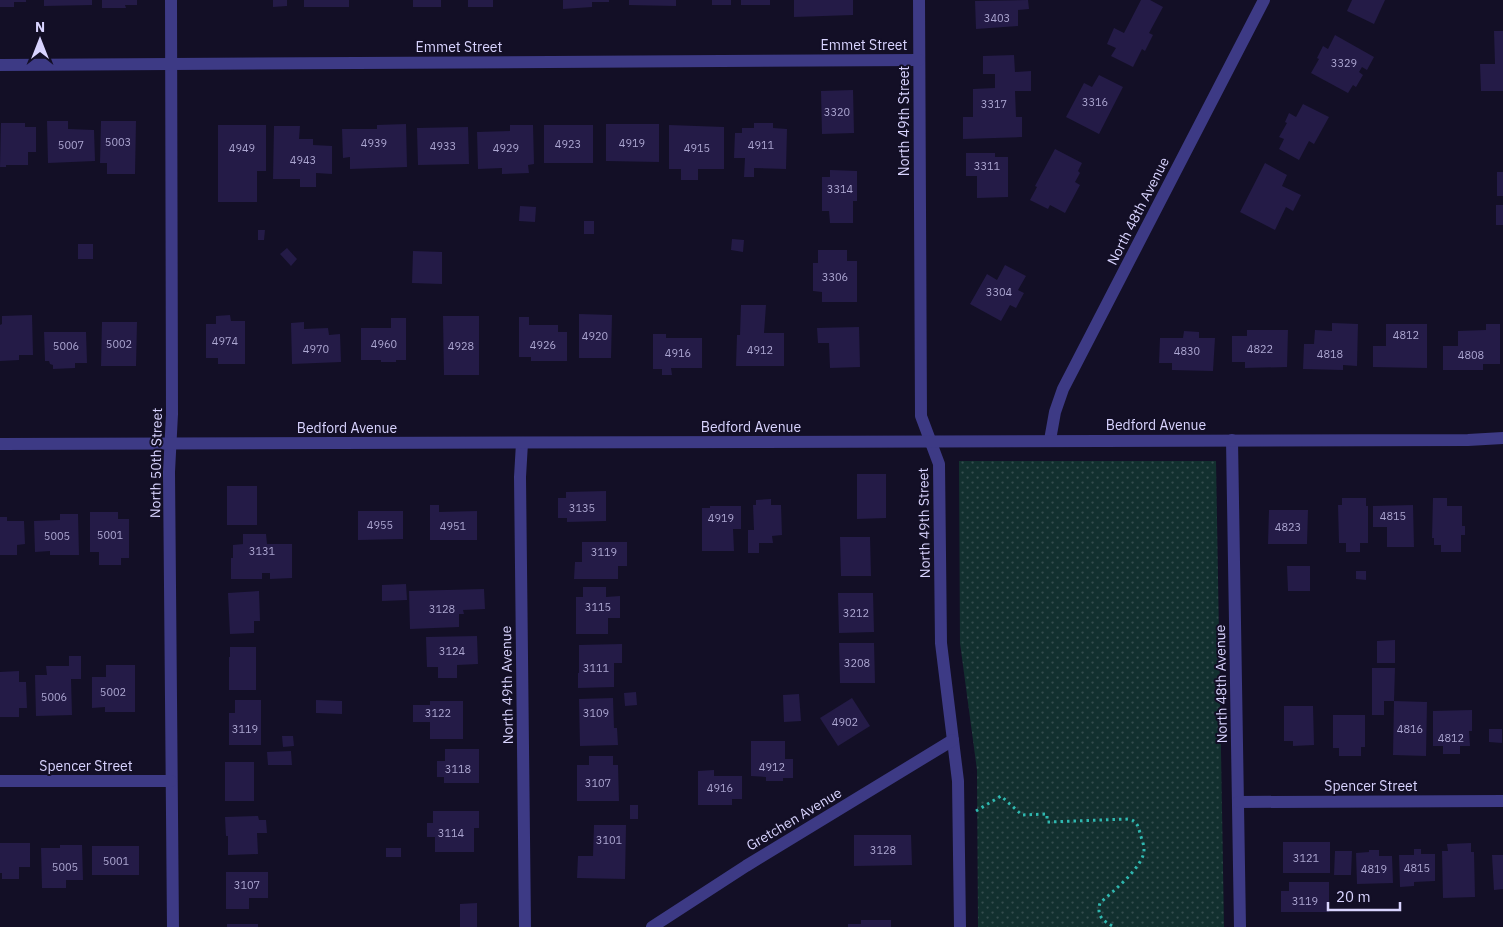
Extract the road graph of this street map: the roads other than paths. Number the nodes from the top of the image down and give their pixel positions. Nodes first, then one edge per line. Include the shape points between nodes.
1 (171, 0) edge
2 (919, 0) edge
3 (1264, 0) edge
4 (919, 60) junction
5 (171, 64) junction
6 (0, 65) edge
7 (1503, 438) edge
8 (1050, 440) junction
9 (1232, 440) junction
10 (930, 441) junction
11 (170, 443) junction
12 (522, 443) junction
13 (0, 444) edge
14 (952, 740) junction
15 (0, 781) edge
16 (171, 781) junction
17 (1503, 801) edge
18 (1238, 802) junction
19 (173, 927) edge
20 (525, 927) edge
21 (652, 927) edge
22 (960, 927) edge
23 (1240, 927) edge

1 - 5 street, North 50th Street
2 - 4 street, North 49th Street
3 - 8 street, North 48th Avenue via 1063,389
4 - 5 street, Emmet Street
4 - 10 street, North 49th Street via 921,416
5 - 6 street, Emmet Street
5 - 11 street, North 50th Street
7 - 9 street, Bedford Avenue
8 - 9 street, Bedford Avenue
8 - 10 street, Bedford Avenue
9 - 18 street, North 48th Avenue
10 - 12 street, Bedford Avenue
10 - 14 street, North 49th Street via 939,464 941,643
11 - 12 street, Bedford Avenue
11 - 13 street, Bedford Avenue
11 - 16 street, North 50th Street
12 - 20 street, North 49th Avenue
14 - 21 street, Gretchen Avenue
14 - 22 street, North 49th Street via 958,781
15 - 16 street, Spencer Street
16 - 19 street, North 50th Street
17 - 18 street, Spencer Street
18 - 23 street, North 48th Avenue

